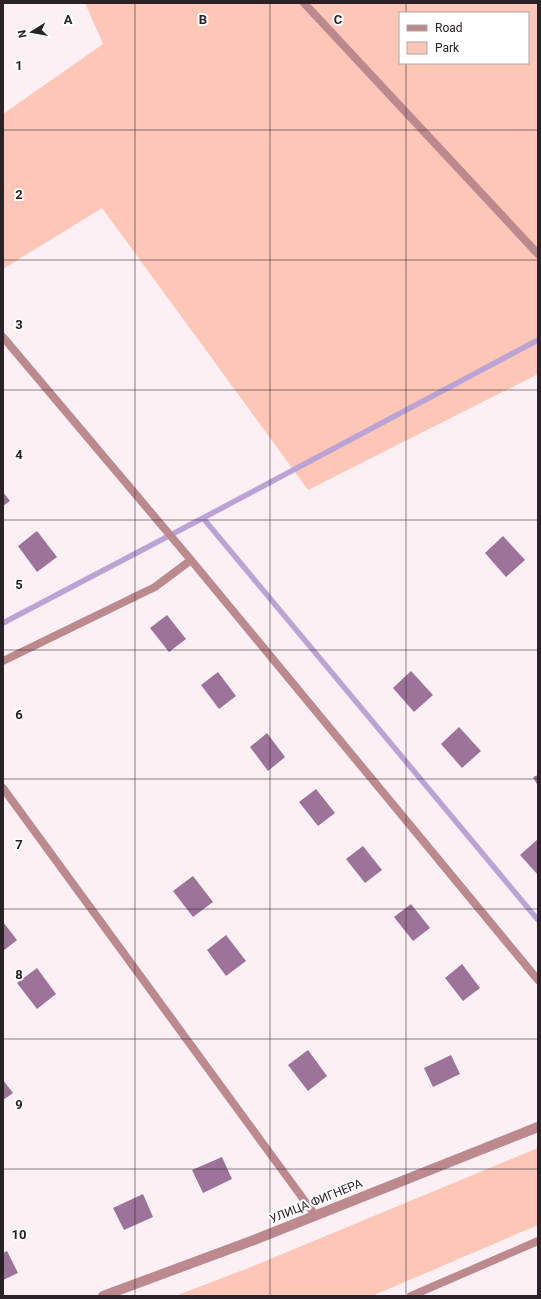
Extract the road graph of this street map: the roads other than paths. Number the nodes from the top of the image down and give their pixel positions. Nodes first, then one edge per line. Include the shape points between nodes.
1 (304, 3) edge
2 (538, 254) edge
3 (3, 337) edge
4 (191, 560) junction
5 (3, 661) edge
6 (3, 788) edge
7 (538, 980) edge
8 (538, 1127) edge
9 (315, 1215) junction
10 (538, 1241) edge
11 (103, 1296) edge
12 (411, 1296) edge

1 - 2 lane
3 - 4 lane
4 - 5 lane via 155,587
4 - 7 lane
6 - 9 lane
8 - 9 street, УЛИЦА ФИГНЕРА
9 - 11 street, УЛИЦА ФИГНЕРА
10 - 12 lane

